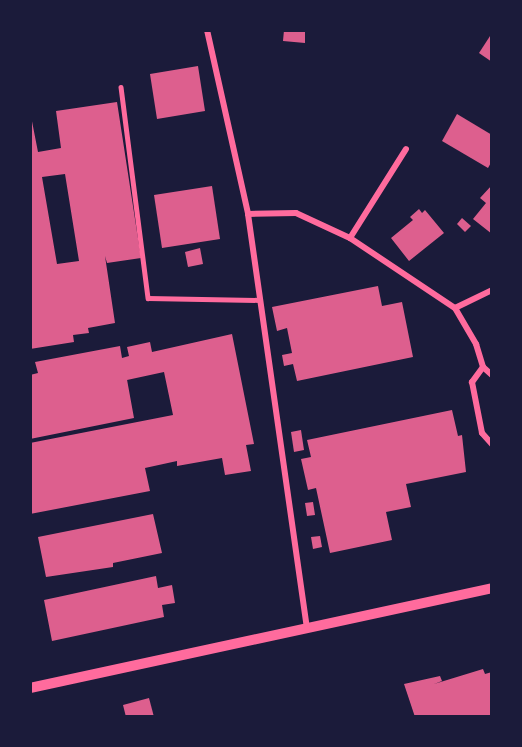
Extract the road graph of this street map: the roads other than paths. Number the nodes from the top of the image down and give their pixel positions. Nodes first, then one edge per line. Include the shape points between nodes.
1 (207, 30) edge
2 (121, 87) dead end
3 (406, 149) dead end
4 (248, 214) junction
5 (350, 238) junction
6 (492, 291) edge
7 (259, 300) junction
8 (455, 308) junction
9 (483, 368) junction
10 (492, 375) edge
11 (492, 444) edge
12 (492, 588) edge
13 (307, 626) junction
14 (30, 688) edge

1 - 4 street
2 - 7 lane via 148,298
3 - 5 street
4 - 5 street via 296,213
4 - 7 street
5 - 8 street
6 - 8 street
7 - 13 street
8 - 9 street via 476,344
9 - 10 street
9 - 11 street via 472,382 482,434
12 - 13 street
13 - 14 street

